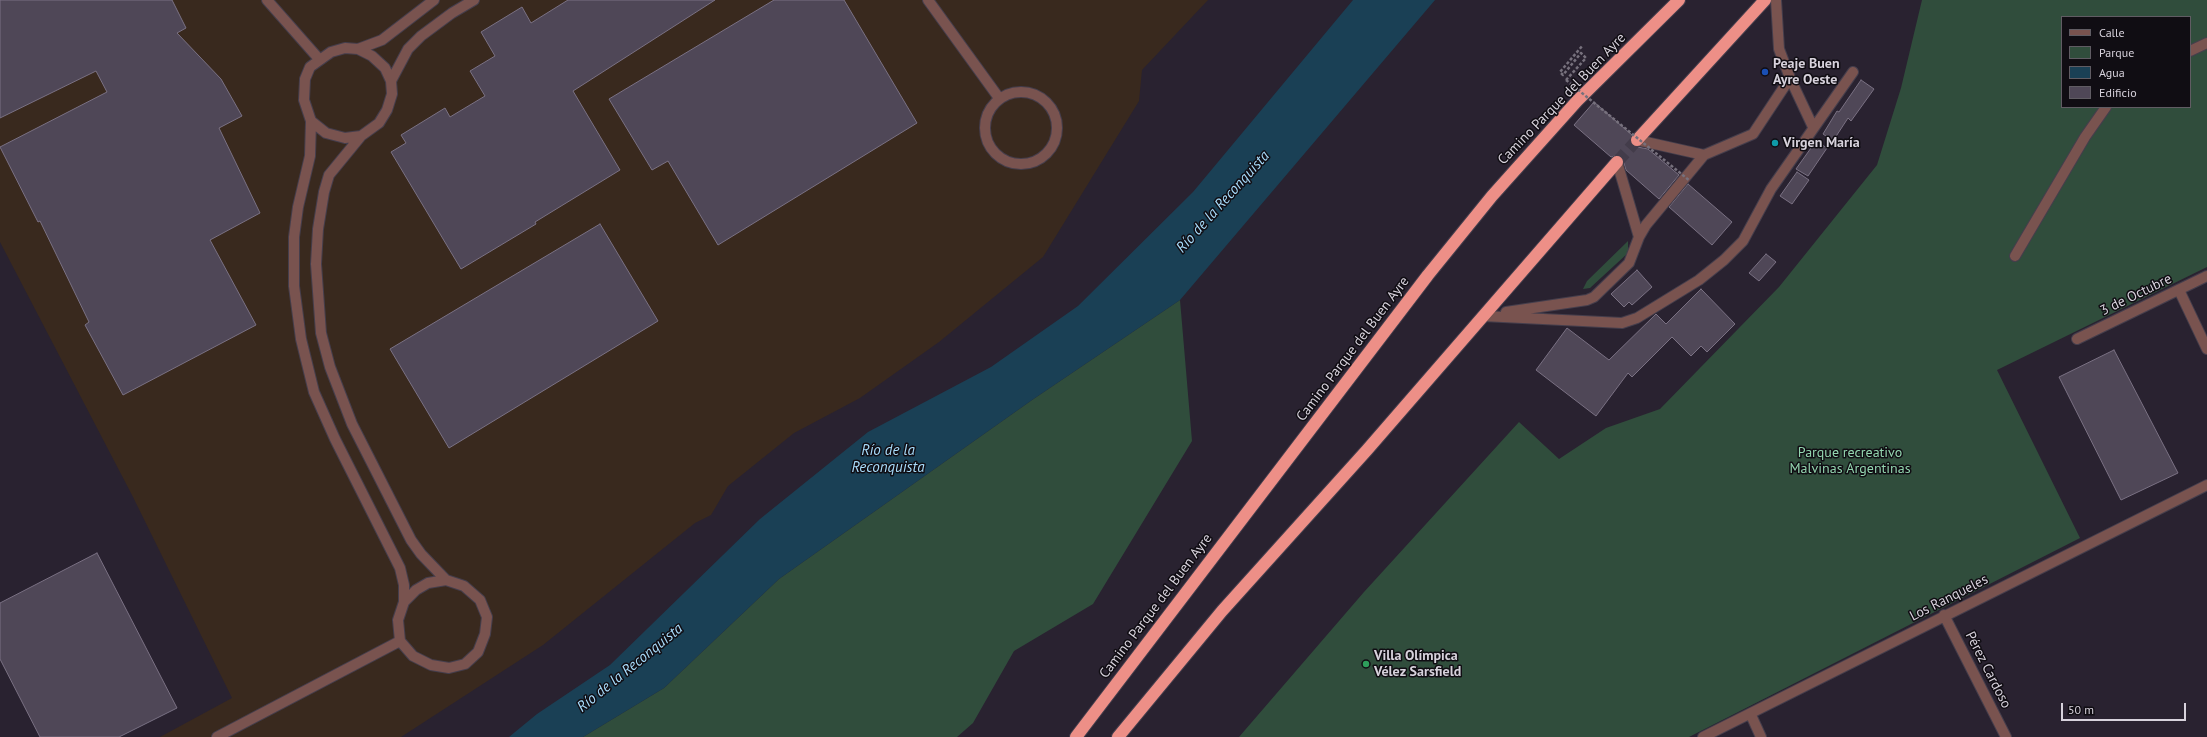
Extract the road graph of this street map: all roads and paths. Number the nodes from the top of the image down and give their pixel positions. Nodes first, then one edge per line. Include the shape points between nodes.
1 (268, 0) edge
2 (434, 0) edge
3 (474, 0) edge
4 (928, 0) edge
5 (1679, 0) edge
6 (1765, 0) edge
7 (1776, 0) edge
8 (2207, 43) edge
9 (1583, 45) dead end
10 (358, 49) junction
11 (2191, 51) edge
12 (319, 59) junction
13 (1853, 72) dead end
14 (1790, 78) junction
15 (391, 81) junction
16 (999, 98) junction
17 (2105, 108) edge
18 (311, 121) junction
19 (1814, 127) junction
20 (361, 136) junction
21 (1637, 140) joint
22 (1704, 155) junction
23 (1617, 162) joint
24 (1690, 181) dead end
25 (1639, 237) junction
26 (2015, 256) dead end
27 (2207, 276) edge
28 (2179, 290) junction
29 (1483, 316) junction
30 (2077, 339) dead end
31 (2207, 349) edge
32 (2207, 485) edge
33 (446, 580) junction
34 (404, 602) junction
35 (1944, 615) junction
36 (400, 642) junction
37 (1751, 715) junction
38 (217, 737) edge
39 (1076, 737) edge
40 (1118, 737) edge
41 (1703, 737) edge
42 (1761, 737) edge
43 (2006, 737) edge

1 - 12 street
2 - 10 street via 382,40
3 - 15 street via 421,36 408,49
4 - 16 street
5 - 39 highway, Camino Parque del Buen Ayre via 1577,102 1492,196 1423,281
6 - 21 highway
7 - 14 street via 1779,49
8 - 11 street
9 - 24 path, bridge via 1560,72 1563,75 1581,54 1586,58 1566,80
10 - 12 street via 345,48
10 - 15 street via 381,64
12 - 18 street via 310,67 306,79 304,100
13 - 19 street
14 - 19 street
14 - 22 street via 1753,134
15 - 20 street via 392,94 387,110 379,123
16 - 16 street via 985,119 984,132 995,154 1006,162 1018,165 1031,164 1042,158 1056,140 1056,117 1050,107 1042,99 1021,92
17 - 26 street via 2085,137
18 - 20 street via 326,133 345,138
18 - 34 street via 310,156 298,207 294,238 294,286 301,339 314,392 400,568
19 - 29 street via 1771,189 1743,241 1699,280 1637,318 1622,323
20 - 33 street via 329,175 324,192 316,264 321,333 341,398 352,424 411,540
21 - 22 street
22 - 25 street
23 - 25 street
23 - 29 highway
25 - 29 street via 1629,263 1594,297
27 - 28 street, 3 de Octubre
28 - 30 street, 3 de Octubre
28 - 31 street
29 - 40 highway via 1222,611
32 - 35 street, Los Ranqueles
33 - 34 street via 428,583
33 - 36 street via 464,586 480,600 487,617 485,634 478,652 465,664 449,668 431,666 413,656
34 - 36 street via 398,620
35 - 37 street, Los Ranqueles
35 - 43 street, Pérez Cardoso
36 - 38 street
37 - 41 street, Los Ranqueles
37 - 42 street

